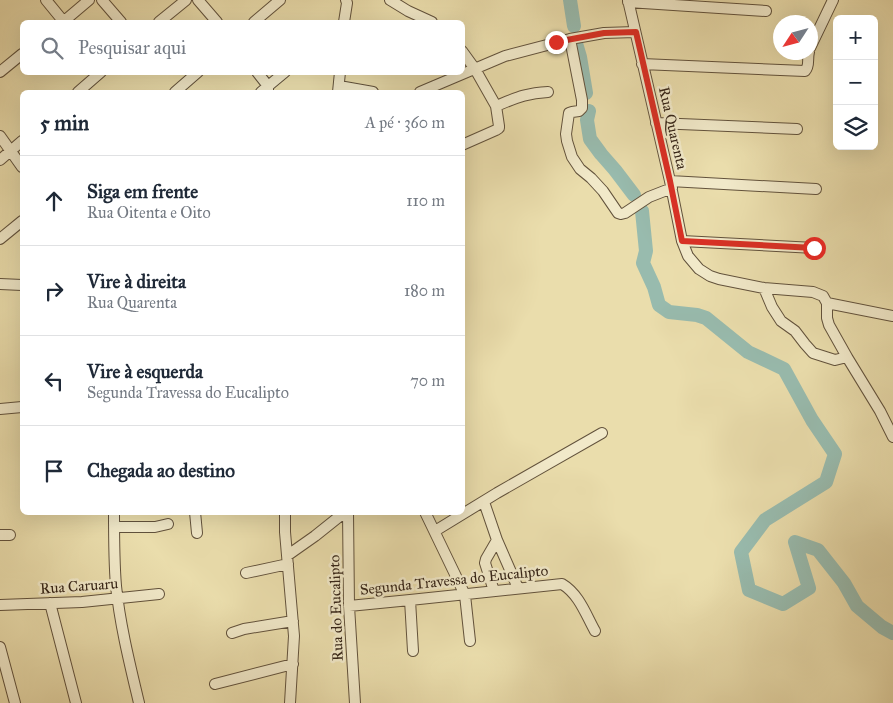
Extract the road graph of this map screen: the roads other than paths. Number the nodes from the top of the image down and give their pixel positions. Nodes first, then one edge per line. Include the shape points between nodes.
1 (46, 0) edge
2 (89, 0) edge
3 (102, 0) edge
4 (186, 0) edge
5 (198, 0) edge
6 (280, 0) edge
7 (346, 0) edge
8 (390, 0) edge
9 (833, 0) edge
10 (628, 1) edge
11 (766, 11) dead end
12 (61, 20) edge
13 (65, 20) edge
14 (119, 20) edge
15 (161, 20) edge
16 (215, 20) edge
17 (256, 20) edge
18 (344, 20) edge
19 (428, 20) edge
20 (818, 31) edge
21 (636, 32) junction
22 (570, 39) junction
23 (20, 56) edge
24 (465, 56) edge
25 (808, 60) edge
26 (642, 64) junction
27 (475, 69) junction
28 (0, 72) edge
29 (465, 73) edge
30 (98, 75) edge
31 (195, 75) edge
32 (258, 75) edge
33 (282, 75) edge
34 (340, 75) edge
35 (461, 75) edge
36 (338, 89) edge
37 (80, 90) edge
38 (177, 90) edge
39 (266, 90) edge
40 (425, 90) edge
41 (548, 92) dead end
42 (496, 106) junction
43 (656, 123) junction
44 (797, 129) dead end
45 (0, 136) edge
46 (20, 143) edge
47 (465, 144) edge
48 (12, 151) junction
49 (0, 160) edge
50 (20, 164) edge
51 (671, 185) junction
52 (816, 189) dead end
53 (20, 222) edge
54 (0, 239) edge
55 (682, 241) junction
56 (814, 248) dead end
57 (0, 284) edge
58 (20, 285) edge
59 (764, 288) junction
60 (826, 303) junction
61 (893, 316) edge
62 (847, 357) junction
63 (20, 407) edge
64 (0, 409) edge
65 (602, 433) dead end
66 (893, 437) edge
67 (484, 502) junction
68 (465, 513) edge
69 (114, 515) edge
70 (195, 515) edge
71 (285, 515) edge
72 (342, 515) edge
73 (346, 515) edge
74 (426, 515) edge
75 (462, 515) edge
76 (168, 524) dead end
77 (114, 527) junction
78 (434, 531) junction
79 (197, 533) dead end
80 (497, 540) junction
81 (288, 559) junction
82 (246, 573) dead end
83 (518, 588) junction
84 (494, 591) junction
85 (159, 594) dead end
86 (465, 595) junction
87 (118, 598) junction
88 (410, 600) junction
89 (50, 603) junction
90 (0, 606) edge
91 (350, 606) junction
92 (293, 621) junction
93 (595, 631) dead end
94 (232, 633) dead end
95 (470, 641) dead end
96 (0, 648) edge
97 (413, 651) dead end
98 (293, 664) junction
99 (215, 684) dead end
100 (15, 703) edge
101 (76, 703) edge
102 (139, 703) edge
103 (290, 703) edge
104 (355, 703) edge

1 - 12 street
2 - 13 street
3 - 14 street
4 - 15 street
5 - 16 street
6 - 17 street
7 - 18 street
8 - 19 street
9 - 20 street
10 - 11 street
10 - 21 street, Rua Quarenta
21 - 22 street
21 - 26 street, Rua Quarenta
22 - 27 street via 505,56
22 - 51 street via 582,100 582,108 569,114 566,134 576,165 596,183 621,214
23 - 28 street
24 - 27 street
25 - 26 street via 805,71
26 - 43 street, Rua Quarenta
27 - 29 street
27 - 42 street
30 - 37 street
31 - 38 street
32 - 39 street
33 - 39 street
34 - 36 street
35 - 40 street
41 - 42 street via 518,96
42 - 47 street via 498,128
43 - 44 street
43 - 51 street, Rua Quarenta
45 - 48 street
46 - 48 street
48 - 49 street
48 - 50 street
51 - 52 street
51 - 55 street, Rua Quarenta
53 - 54 street
55 - 56 street
55 - 59 street, Rua Quarenta via 691,261 710,276
57 - 58 street
59 - 60 street via 819,293
59 - 62 street via 781,321 796,331 814,353 835,360
60 - 61 street
60 - 62 street via 829,325
62 - 66 street
63 - 64 street
65 - 67 street
67 - 68 street
67 - 80 street
69 - 77 street
70 - 79 street
71 - 81 street
72 - 81 street
73 - 91 street, Rua do Eucalipto
74 - 78 street
75 - 78 street
76 - 77 street via 148,528
77 - 87 street
78 - 86 street
80 - 83 street
80 - 84 street via 485,564
81 - 82 street
81 - 92 street
83 - 84 street, Segunda Travessa do Eucalipto
83 - 93 street, Segunda Travessa do Eucalipto via 562,584 572,591
84 - 86 street, Segunda Travessa do Eucalipto
85 - 87 street, Rua Caruaru
86 - 88 street, Segunda Travessa do Eucalipto
86 - 95 street
87 - 89 street, Rua Caruaru
87 - 102 street
88 - 91 street, Segunda Travessa do Eucalipto
88 - 97 street
89 - 90 street, Rua Caruaru
89 - 101 street
91 - 104 street, Rua do Eucalipto
92 - 94 street via 244,628
92 - 98 street
96 - 100 street
98 - 99 street
98 - 103 street

